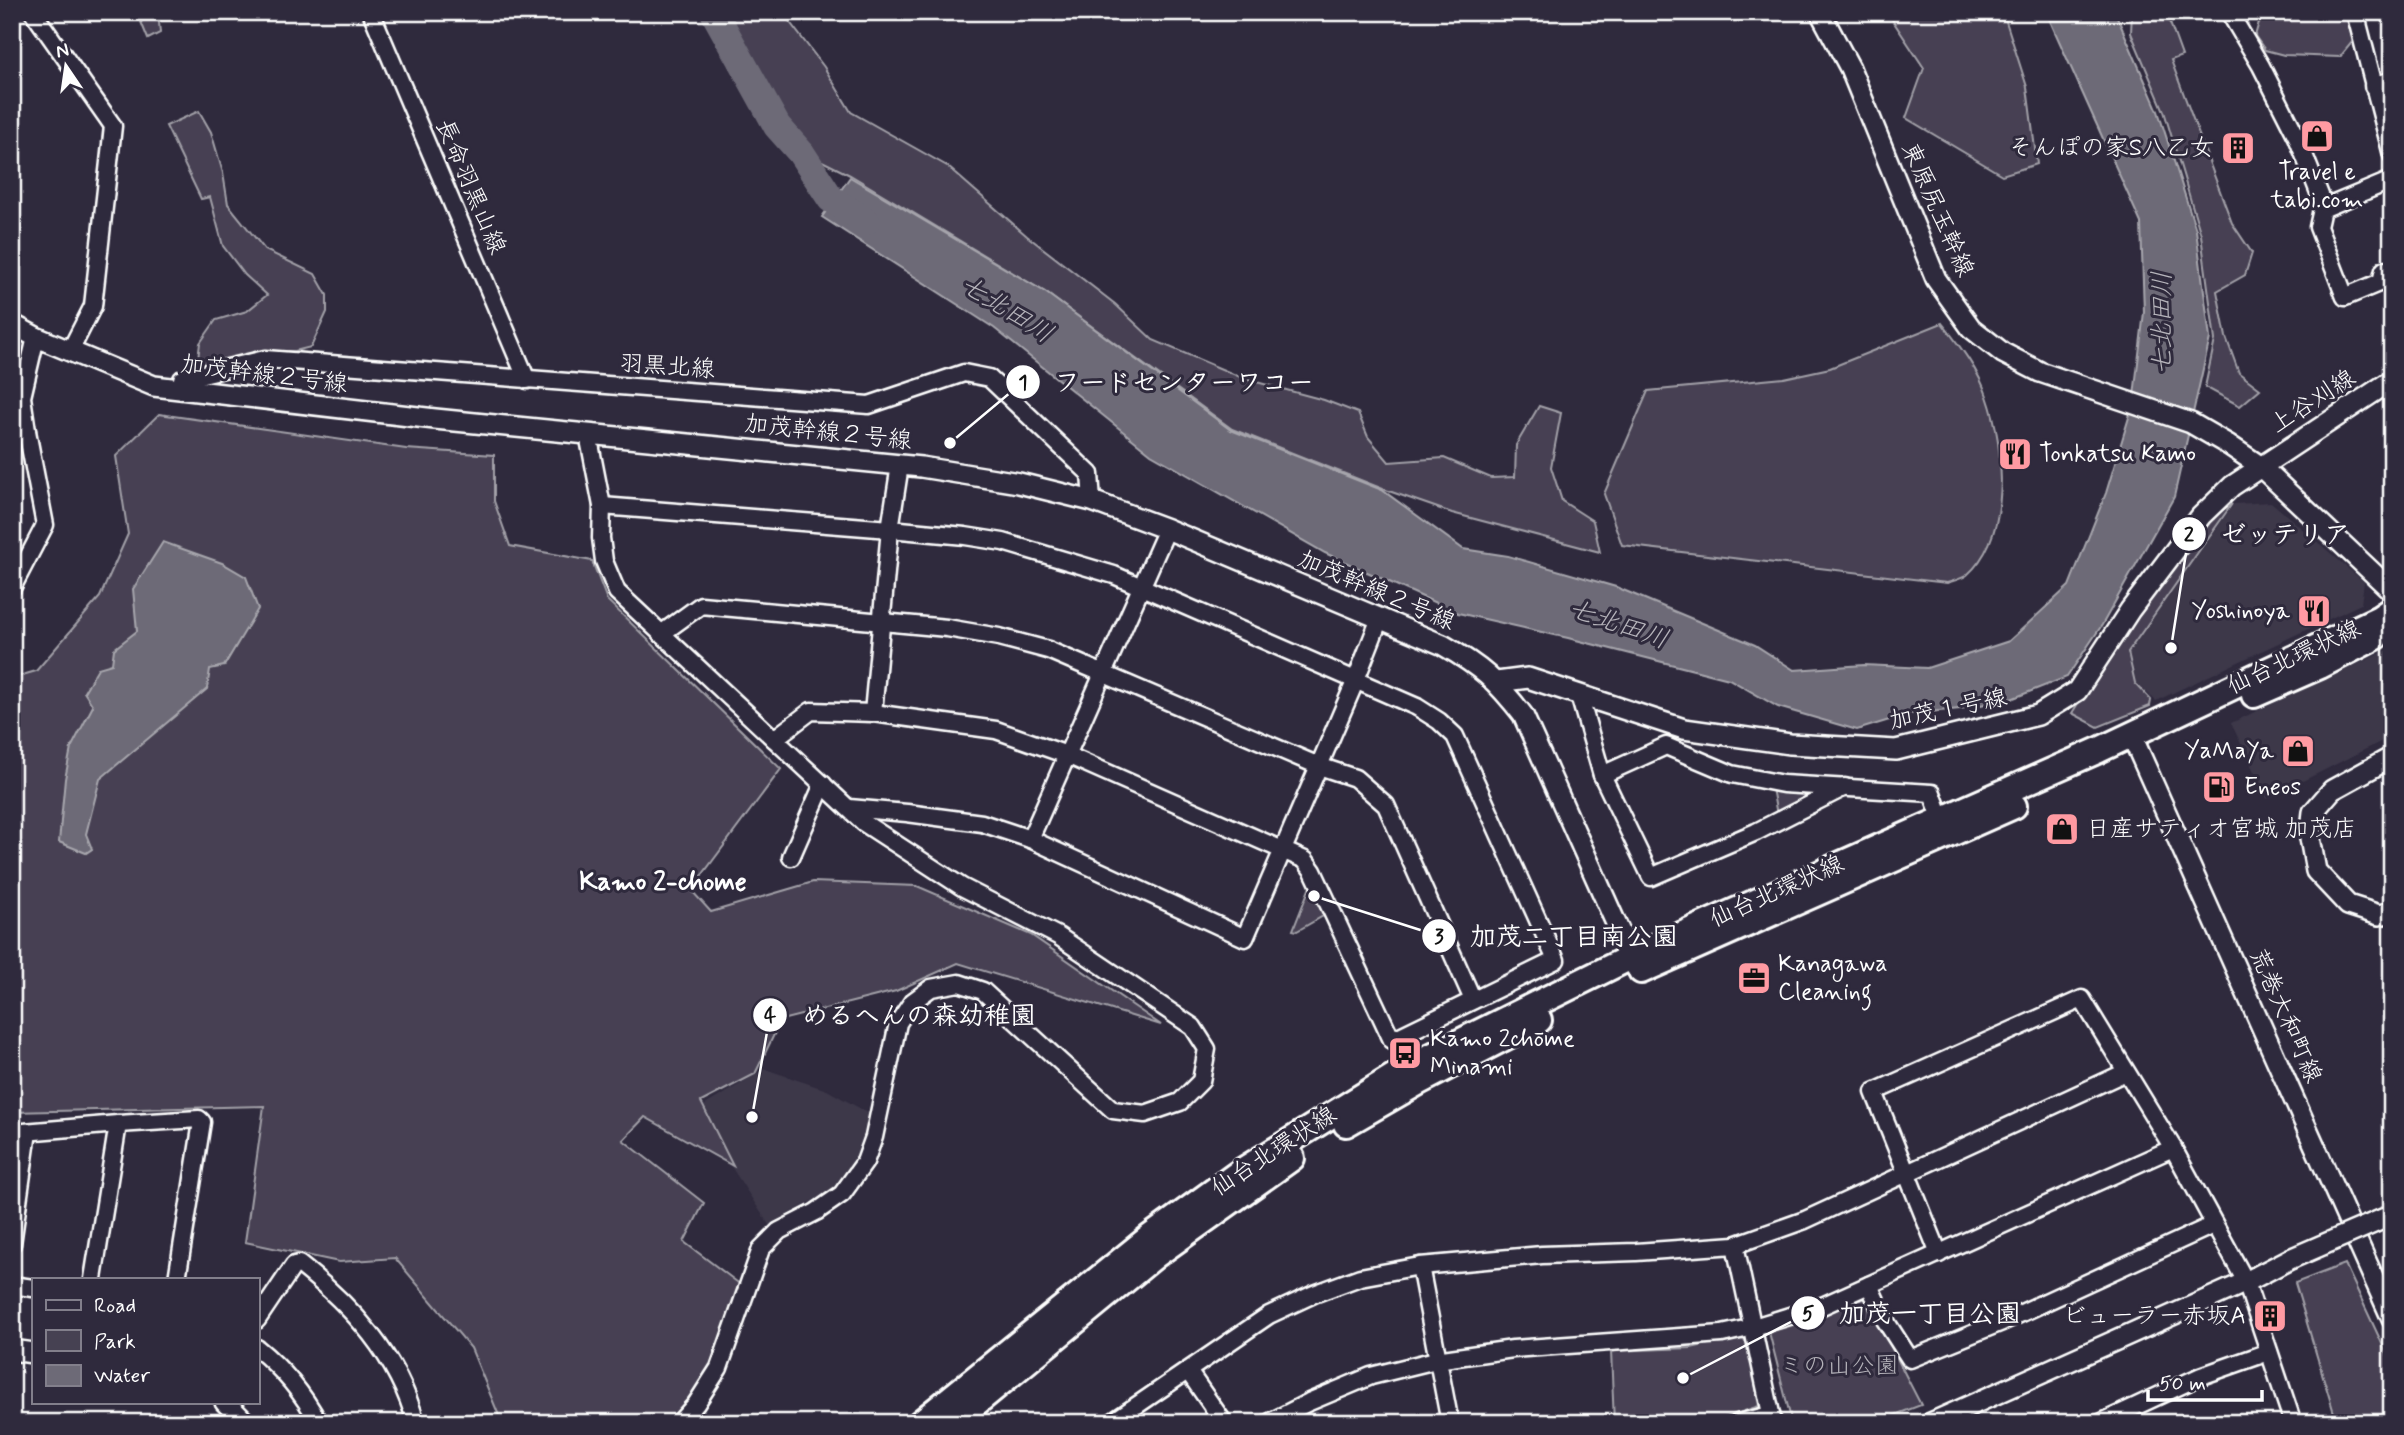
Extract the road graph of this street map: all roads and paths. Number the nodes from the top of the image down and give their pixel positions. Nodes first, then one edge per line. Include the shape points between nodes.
1 (33, 12) edge
2 (371, 12) edge
3 (1820, 12) edge
4 (2229, 12) edge
5 (2355, 12) edge
6 (2392, 80) edge
7 (2373, 86) junction
8 (2392, 155) edge
9 (2392, 180) edge
10 (2325, 208) junction
11 (2384, 270) dead end
12 (12, 324) edge
13 (36, 337) junction
14 (70, 351) junction
15 (527, 380) junction
16 (2392, 380) edge
17 (183, 390) junction
18 (20, 430) edge
19 (588, 434) junction
20 (900, 466) junction
21 (2260, 466) junction
22 (1092, 501) junction
23 (602, 506) junction
24 (890, 529) junction
25 (1167, 529) junction
26 (12, 588) edge
27 (1140, 588) junction
28 (2392, 591) edge
29 (2392, 608) edge
30 (1380, 618) junction
31 (883, 621) junction
32 (2392, 629) edge
33 (662, 634) junction
34 (1103, 672) junction
35 (1355, 682) junction
36 (1497, 682) junction
37 (1579, 695) junction
38 (873, 713) junction
39 (774, 738) junction
40 (2135, 741) junction
41 (1066, 755) junction
42 (2392, 757) edge
43 (1319, 766) junction
44 (1602, 775) junction
45 (823, 784) junction
46 (1846, 787) junction
47 (849, 808) junction
48 (1942, 820) junction
49 (1030, 839) junction
50 (1282, 852) junction
51 (791, 857) dead end
52 (2392, 912) edge
53 (1634, 965) junction
54 (1473, 1000) junction
55 (2126, 1072) junction
56 (118, 1124) junction
57 (20, 1133) edge
58 (2174, 1147) junction
59 (1908, 1172) junction
60 (2392, 1215) edge
61 (2213, 1225) junction
62 (12, 1244) edge
63 (1735, 1245) junction
64 (1939, 1254) junction
65 (1420, 1266) junction
66 (93, 1278) edge
67 (177, 1278) edge
68 (2246, 1282) junction
69 (12, 1285) edge
70 (1869, 1285) junction
71 (32, 1288) edge
72 (259, 1317) edge
73 (2392, 1319) edge
74 (1754, 1327) junction
75 (12, 1350) edge
76 (259, 1350) edge
77 (2269, 1352) junction
78 (32, 1353) edge
79 (1436, 1360) junction
80 (1188, 1371) junction
81 (227, 1404) edge
82 (1772, 1419) edge
83 (1938, 1421) edge
84 (246, 1423) edge
85 (319, 1423) edge
86 (416, 1423) edge
87 (679, 1423) edge
88 (920, 1423) edge
89 (952, 1423) edge
90 (1111, 1423) edge
91 (1224, 1423) edge
92 (1268, 1423) edge
93 (1450, 1423) edge
94 (1738, 1423) edge
95 (2100, 1423) edge
96 (2293, 1423) edge

1 - 14 street via 113,126 93,306
2 - 15 street, 長命羽黒山線
3 - 21 street, 東原尻玉幹線 via 1850,68 1936,279 1971,328 2003,353 2040,372 2191,423
4 - 10 street via 2297,137
5 - 7 street
6 - 7 street
7 - 8 street
9 - 10 street
10 - 11 street via 2318,227 2345,297 2381,282
12 - 13 street, 加茂幹線２号線
13 - 14 street, 加茂幹線２号線
13 - 18 street via 22,397
14 - 17 street, 加茂幹線２号線 via 154,386
15 - 17 street, 羽黒北線 via 265,359 183,379
15 - 22 street, 羽黒北線 via 869,405 964,373 989,378 1090,474
16 - 21 street, 上谷刈線
17 - 19 street, 加茂幹線２号線
18 - 26 street via 45,525
19 - 20 street, 加茂幹線２号線
19 - 23 street
20 - 22 street, 加茂幹線２号線 via 1019,483
20 - 24 street
21 - 28 street, 東原尻玉幹線
21 - 37 street, 加茂１号線 via 2201,516 2130,610 2077,691 2038,715 1896,750 1790,744 1684,729
22 - 25 street, 加茂幹線２号線
23 - 24 street
23 - 33 street via 604,561 617,592
24 - 27 street via 1003,542 1114,575
24 - 31 street
25 - 27 street
25 - 30 street, 加茂幹線２号線
27 - 34 street
27 - 35 street
29 - 40 main road, 仙台北環状線
30 - 35 street
30 - 36 street, 加茂幹線２号線 via 1443,645
31 - 33 street via 701,605
31 - 34 street via 999,638 1048,650
31 - 38 street
32 - 40 main road, 仙台北環状線 via 2320,666
33 - 39 street
34 - 41 street
34 - 43 street
35 - 43 street
35 - 54 street via 1418,707 1455,736 1556,960
36 - 37 street, 加茂１号線 via 1528,678
36 - 53 street, 加茂幹線２号線 via 1523,715
37 - 44 street
38 - 39 street via 811,711
38 - 41 street via 996,730
39 - 45 street
40 - 48 main road, 仙台北環状線
40 - 53 main road, 仙台北環状線 via 1900,858
40 - 73 street, 荒巻大和町線
41 - 49 street
41 - 50 street
42 - 52 street via 2332,790 2313,812 2310,838 2316,871 2348,905 2379,915
43 - 50 street
43 - 54 street via 1355,778 1386,805
44 - 46 street via 1666,747 1732,774 1783,784
44 - 46 street via 1651,877
45 - 47 street
45 - 51 street
46 - 48 street via 1932,793
47 - 49 street via 982,823
47 - 87 street via 864,823 962,887 1058,936 1194,1027 1207,1049 1201,1081 1180,1102 1145,1114 1113,1110 983,991 959,983 931,988 912,1002 898,1023 865,1162 842,1194 779,1231 761,1250 719,1368
48 - 53 main road, 仙台北環状線
49 - 50 street via 1245,938
50 - 54 street via 1305,860 1313,871 1392,1040
53 - 88 main road, 仙台北環状線 via 1409,1067 1240,1171 1150,1237
53 - 89 main road, 仙台北環状線 via 1598,989 1341,1126 1272,1171 1156,1255
55 - 58 street
55 - 59 street
55 - 59 street via 2082,999 1874,1092
56 - 57 street
56 - 66 street
56 - 67 street via 202,1122
57 - 62 street
58 - 61 street
58 - 64 street
59 - 63 street via 1805,1220
59 - 64 street
60 - 68 street, bridge
61 - 68 street
61 - 70 street via 1910,1359
63 - 65 street
63 - 74 street
64 - 70 street
65 - 79 street
65 - 80 street via 1360,1277 1314,1294 1269,1315
68 - 77 street
68 - 83 street
69 - 71 street
70 - 74 street via 1822,1306
72 - 86 street via 299,1264 345,1302 366,1327 398,1377
74 - 79 street via 1722,1334 1513,1349
74 - 82 street
75 - 78 street
76 - 85 street via 289,1378
77 - 95 street via 2201,1376
77 - 96 street
79 - 92 street via 1371,1377
79 - 93 street
80 - 90 street
80 - 91 street
81 - 84 street
82 - 94 street

